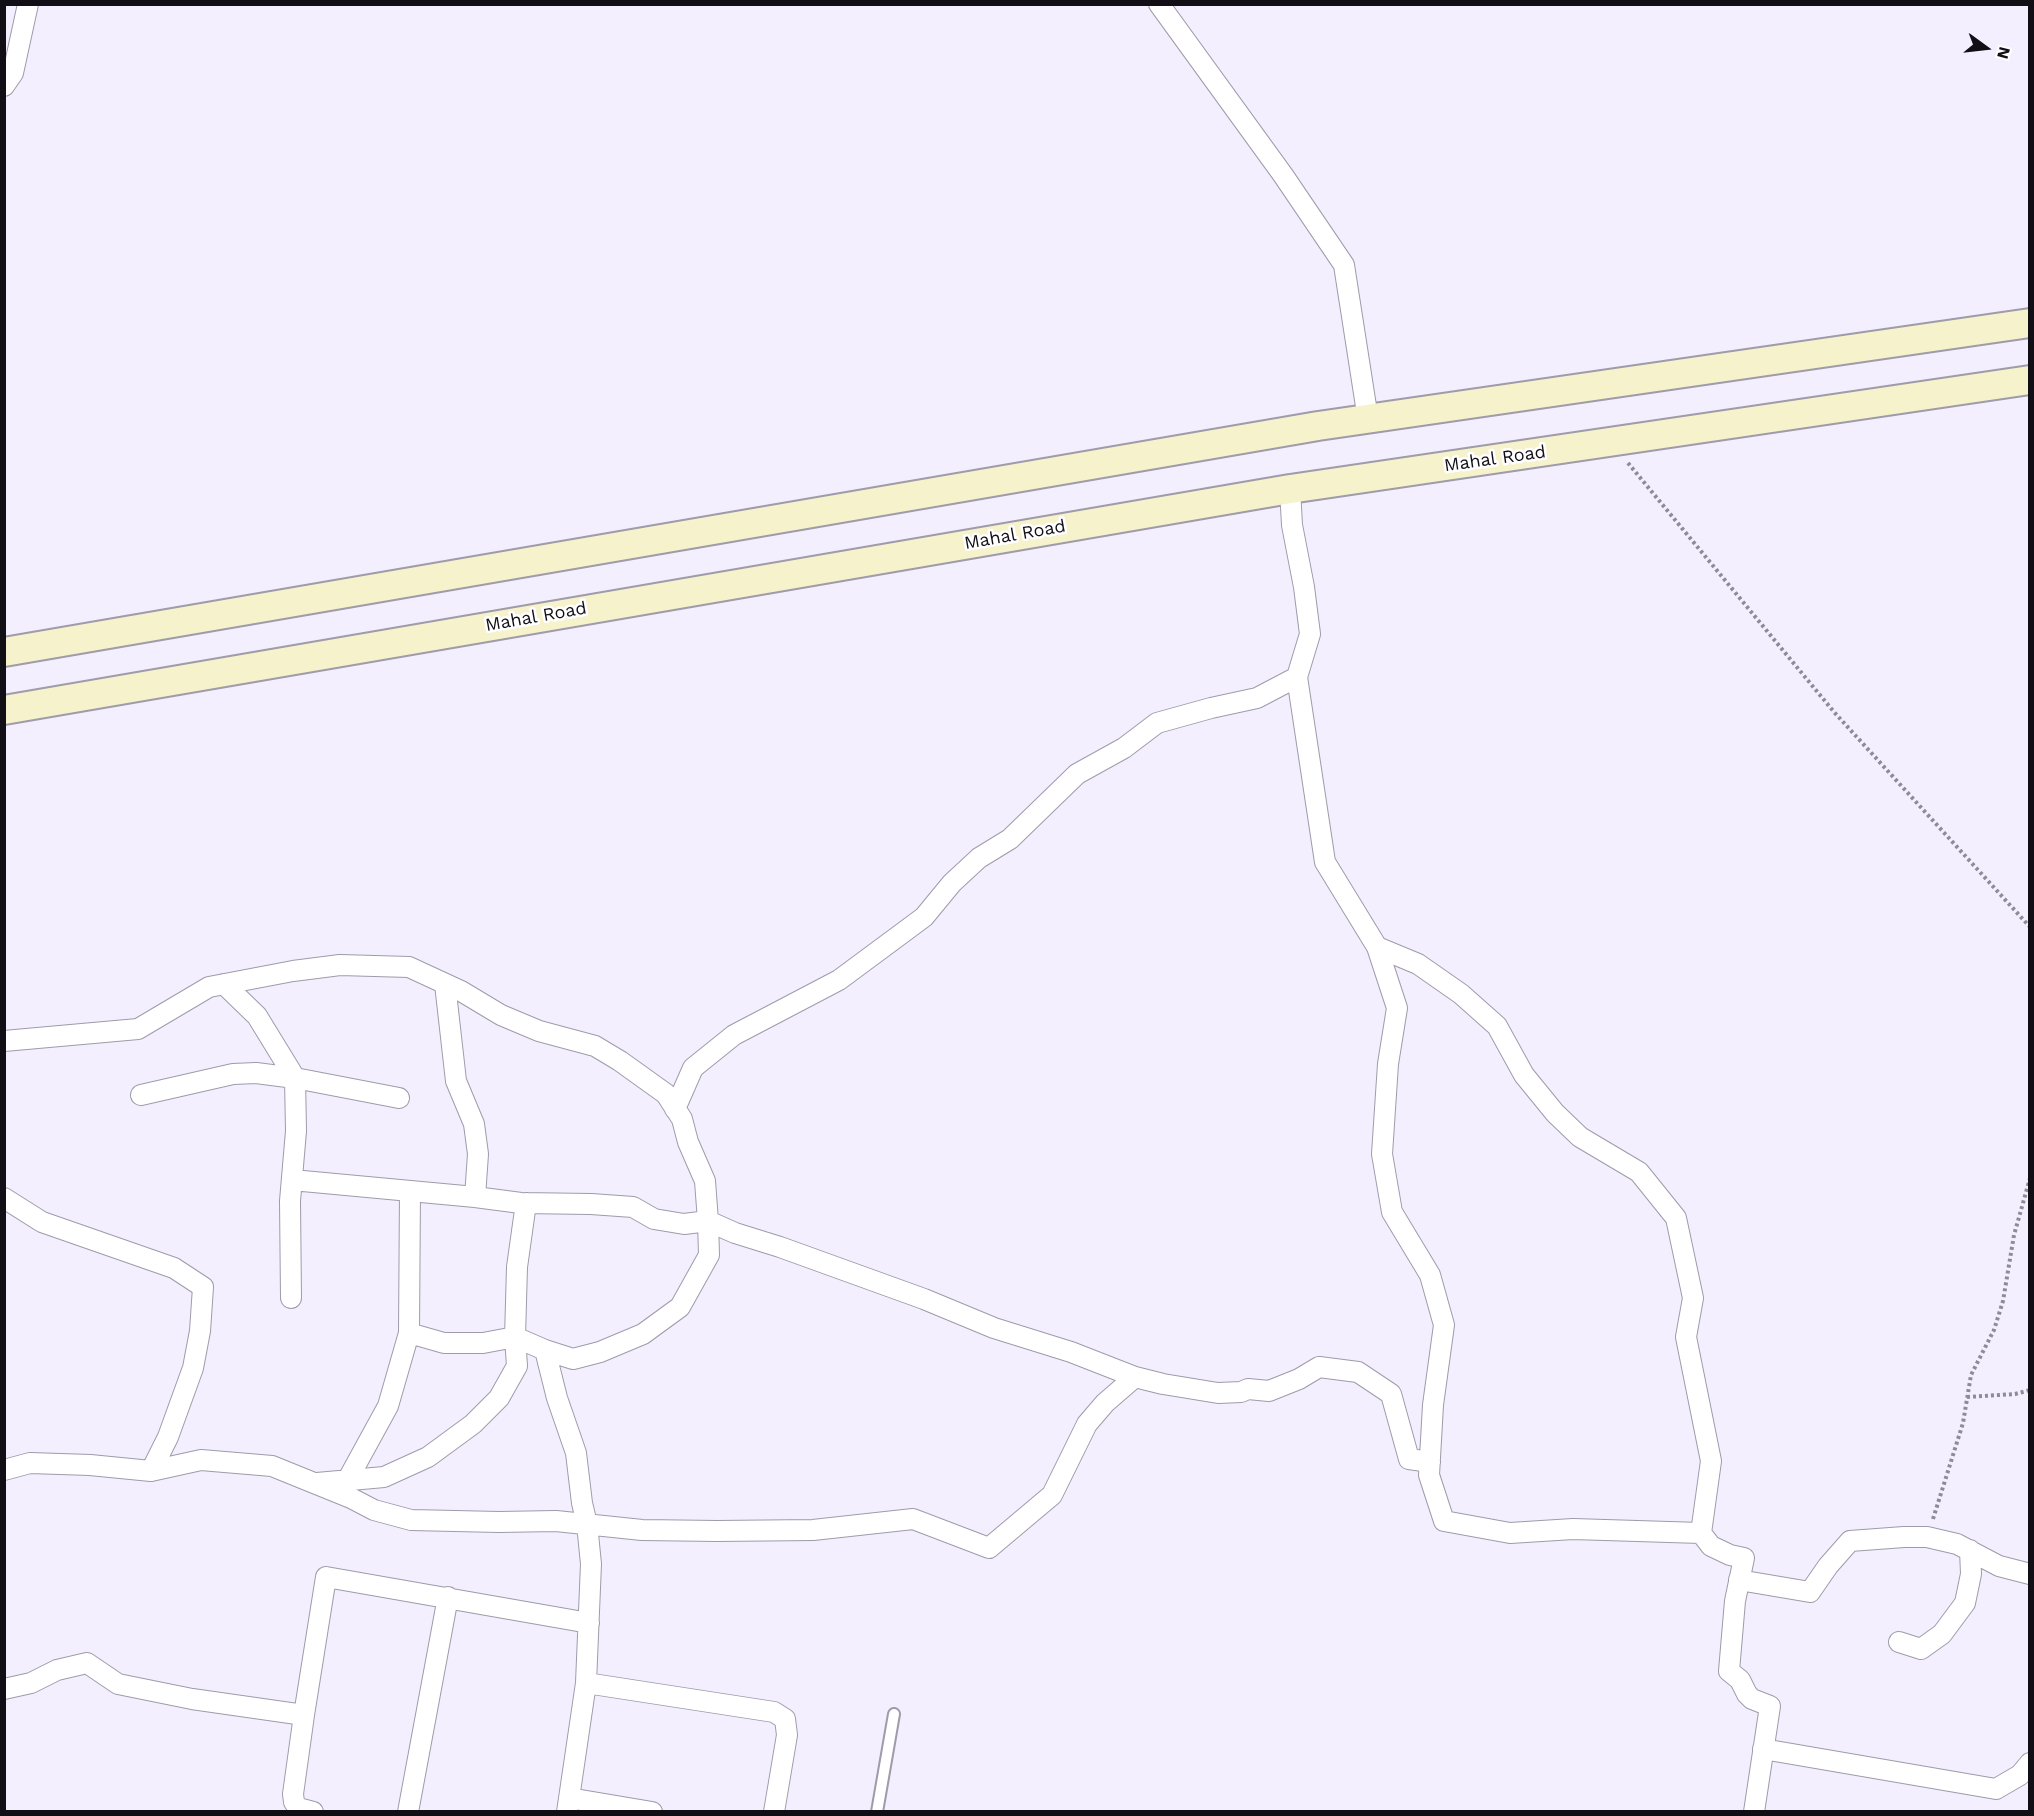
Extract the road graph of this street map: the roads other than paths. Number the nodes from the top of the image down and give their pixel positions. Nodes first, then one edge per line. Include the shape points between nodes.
1 (28, 4) edge
2 (1158, 4) edge
3 (8, 77) edge
4 (2030, 323) edge
5 (2030, 380) edge
6 (1368, 419) junction
7 (1290, 489) junction
8 (4, 652) edge
9 (1297, 677) junction
10 (4, 710) edge
11 (1377, 947) junction
12 (224, 984) junction
13 (445, 984) junction
14 (4, 1041) edge
15 (295, 1078) junction
16 (141, 1095) dead end
17 (399, 1098) dead end
18 (675, 1109) junction
19 (292, 1180) junction
20 (410, 1191) junction
21 (475, 1197) junction
22 (4, 1198) edge
23 (526, 1203) junction
24 (708, 1221) junction
25 (291, 1298) dead end
26 (409, 1333) junction
27 (515, 1337) junction
28 (545, 1350) junction
29 (1135, 1377) junction
30 (1430, 1462) junction
31 (4, 1470) edge
32 (151, 1471) junction
33 (348, 1479) junction
34 (313, 1483) junction
35 (587, 1524) junction
36 (1701, 1533) junction
37 (1970, 1550) junction
38 (2030, 1574) edge
39 (1739, 1580) junction
40 (448, 1597) junction
41 (589, 1623) junction
42 (1899, 1642) dead end
43 (586, 1683) junction
44 (4, 1689) edge
45 (894, 1714) dead end
46 (303, 1715) junction
47 (1763, 1749) junction
48 (2030, 1763) edge
49 (568, 1805) edge
50 (313, 1812) edge
51 (408, 1812) edge
52 (652, 1812) edge
53 (774, 1812) edge
54 (877, 1812) edge
55 (1754, 1812) edge

1 - 3 street
2 - 6 street via 1344,265
4 - 6 main road
5 - 7 main road, Mahal Road
6 - 8 main road
7 - 9 street via 1310,634
7 - 10 main road, Mahal Road
9 - 11 street via 1325,862
9 - 18 street via 1257,698 1157,723 1124,748 1077,774 1010,839 979,858 952,883 915,924 839,980 734,1035 693,1068
11 - 30 street via 1397,1008 1388,1064 1382,1154 1392,1212 1430,1275 1444,1325
11 - 36 street via 1418,964 1497,1026 1524,1075 1554,1113 1580,1137 1639,1172 1676,1218 1693,1298 1686,1337 1711,1461
12 - 13 street via 340,965 410,967
12 - 14 street via 209,987 138,1029
12 - 15 street via 257,1016
13 - 18 street via 529,1027 595,1046 666,1094
13 - 21 street via 456,1081 474,1124 478,1154
15 - 16 street via 233,1074
15 - 17 street
15 - 19 street
18 - 24 street via 705,1181
19 - 20 street
19 - 25 street
20 - 21 street
20 - 26 street
21 - 23 street
22 - 32 street via 42,1222 174,1268 202,1287 193,1368
23 - 24 street via 633,1207 654,1219 684,1224
23 - 27 street via 517,1268
24 - 28 street via 709,1255 680,1307 643,1334 600,1352 573,1359
24 - 29 street
26 - 27 street via 444,1343
26 - 33 street via 388,1406
27 - 28 street
27 - 33 street via 517,1366 498,1398 473,1424 429,1457 384,1477
28 - 35 street via 576,1453
29 - 30 street via 1218,1393 1269,1391 1319,1366 1358,1372 1391,1394 1409,1459
29 - 35 street via 1087,1424 1052,1495 989,1548 913,1519 813,1530 642,1530
30 - 36 street via 1429,1475 1444,1521 1510,1533
31 - 32 street via 30,1463
32 - 34 street via 201,1460 272,1466
33 - 34 street
34 - 35 street via 374,1510 411,1520
35 - 41 street via 591,1564
36 - 39 street via 1711,1546 1744,1558
37 - 38 street via 2000,1566
37 - 39 street via 1927,1537 1850,1541 1810,1592
37 - 42 street via 1971,1574 1965,1603 1942,1634 1921,1648
39 - 47 street via 1730,1671 1752,1699 1770,1706
40 - 41 street
40 - 46 street via 326,1577
40 - 51 street
41 - 43 street
43 - 49 street
43 - 53 street via 774,1712 785,1719 787,1735
44 - 46 street via 87,1664 118,1684
45 - 54 lane
46 - 50 street via 293,1794 298,1808
47 - 48 street via 1996,1789 2020,1775
47 - 55 street
49 - 52 street

